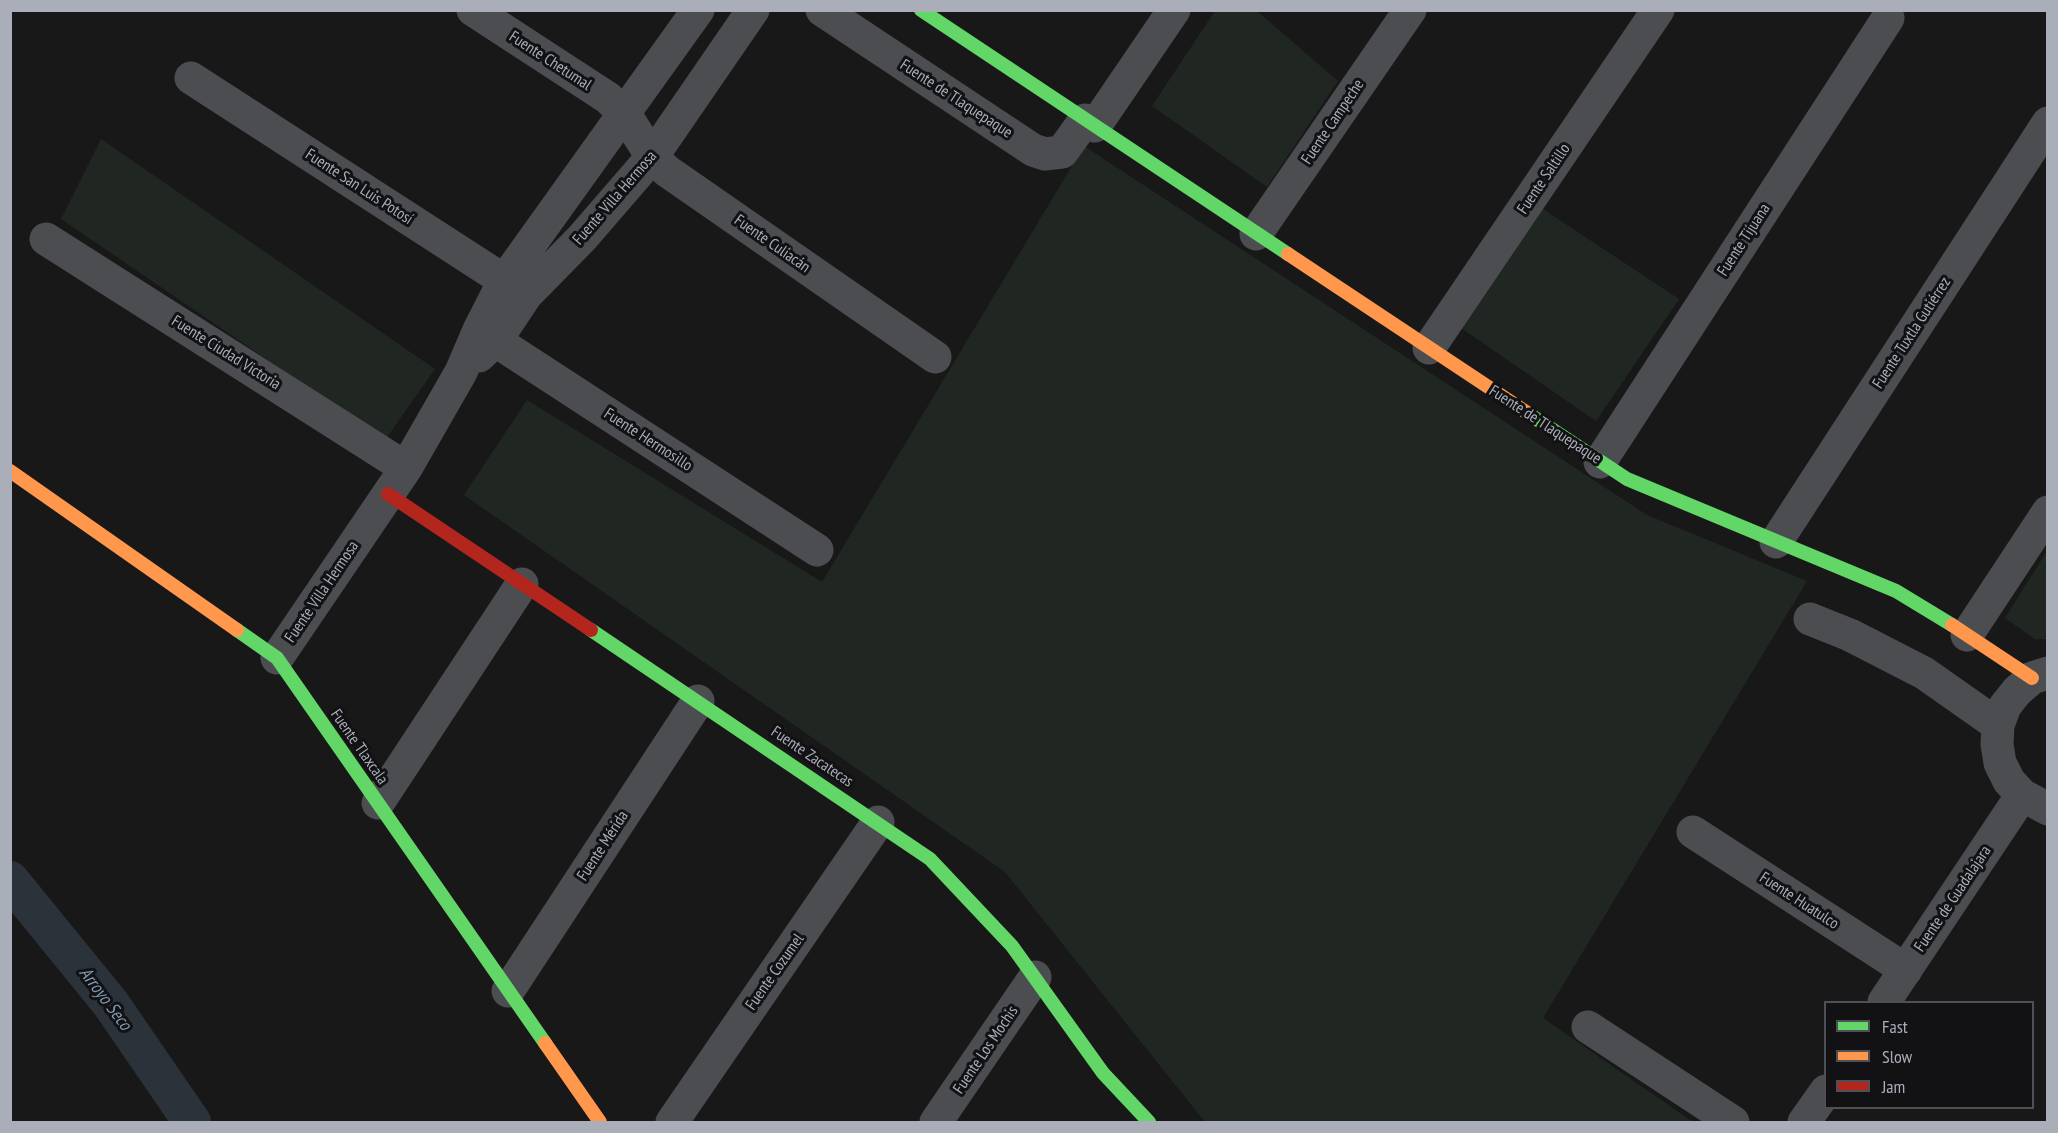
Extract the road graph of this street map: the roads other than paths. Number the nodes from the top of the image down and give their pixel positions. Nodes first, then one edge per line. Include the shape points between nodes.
1 (473, 10) edge
2 (698, 10) edge
3 (753, 10) edge
4 (822, 10) edge
5 (1174, 10) edge
6 (1410, 10) edge
7 (1658, 10) edge
8 (930, 13) edge
9 (1888, 18) dead end
10 (191, 78) dead end
11 (625, 114) junction
12 (1090, 123) junction
13 (2048, 123) edge
14 (652, 157) junction
15 (1256, 234) junction
16 (46, 239) dead end
17 (515, 288) junction
18 (487, 335) junction
19 (1429, 348) junction
20 (935, 357) dead end
21 (1600, 462) junction
22 (10, 471) edge
23 (397, 481) junction
24 (2048, 512) edge
25 (1776, 542) junction
26 (817, 550) dead end
27 (522, 584) junction
28 (1810, 619) dead end
29 (1967, 635) junction
30 (277, 658) junction
31 (2040, 676) edge
32 (698, 701) junction
33 (1998, 725) junction
34 (2035, 802) edge
35 (378, 803) junction
36 (878, 822) junction
37 (1693, 832) dead end
38 (1906, 970) junction
39 (1035, 977) junction
40 (508, 991) junction
41 (1885, 1001) edge
42 (1588, 1027) dead end
43 (1824, 1094) edge
44 (600, 1122) edge
45 (672, 1122) edge
46 (936, 1122) edge
47 (1149, 1122) edge
48 (1733, 1122) edge
49 (1804, 1122) edge

1 - 11 street, Fuente Chetumal via 608,98
2 - 11 street, Fuente Villa Hermosa
3 - 14 street, Fuente Villa Hermosa
4 - 12 street, Fuente de Tlaquepaque via 1034,150 1045,154 1062,152
5 - 12 street
6 - 15 street, Fuente Campeche
7 - 19 street, Fuente Saltillo
8 - 12 street, Fuente de Tlaquepaque
9 - 21 street, Fuente Tijuana
10 - 17 street, Fuente San Luis Potosí
11 - 14 street, Fuente Culiacán
11 - 17 street, Fuente Villa Hermosa via 605,137
12 - 15 street, Fuente de Tlaquepaque
13 - 25 street, Fuente Tuxtla Gutiérrez
14 - 17 street, Fuente Villa Hermosa via 582,238
14 - 20 street, Fuente Culiacán
15 - 19 street, Fuente de Tlaquepaque
16 - 23 street, Fuente Ciudad Victoria
17 - 18 street, Fuente Villa Hermosa
18 - 23 street, Fuente Villa Hermosa
18 - 26 street, Fuente Hermosillo
19 - 21 street, Fuente de Tlaquepaque
21 - 25 street, Fuente de Tlaquepaque via 1673,500
22 - 30 street, Fuente Tlaxcala
23 - 27 street, Fuente Zacatecas
23 - 30 street, Fuente Villa Hermosa
24 - 29 street
25 - 29 street, Fuente de Tlaquepaque via 1896,591
27 - 32 street, Fuente Zacatecas
27 - 35 street
28 - 33 street via 1924,673
29 - 31 street, Fuente de Tlaquepaque
30 - 35 street, Fuente Tlaxcala
31 - 33 street via 2011,699
32 - 36 street, Fuente Zacatecas
32 - 40 street, Fuente Mérida
33 - 34 street via 2000,763 2009,781
34 - 38 street, Fuente de Guadalajara
35 - 40 street, Fuente Tlaxcala
36 - 39 street, Fuente Zacatecas via 930,859 1012,946
36 - 45 street, Fuente Cozumel
37 - 38 street, Fuente Huatulco
38 - 41 street, Fuente de Guadalajara
39 - 46 street, Fuente Los Mochis
39 - 47 street, Fuente Zacatecas via 1102,1072
40 - 44 street, Fuente Tlaxcala
42 - 48 street
43 - 49 street

